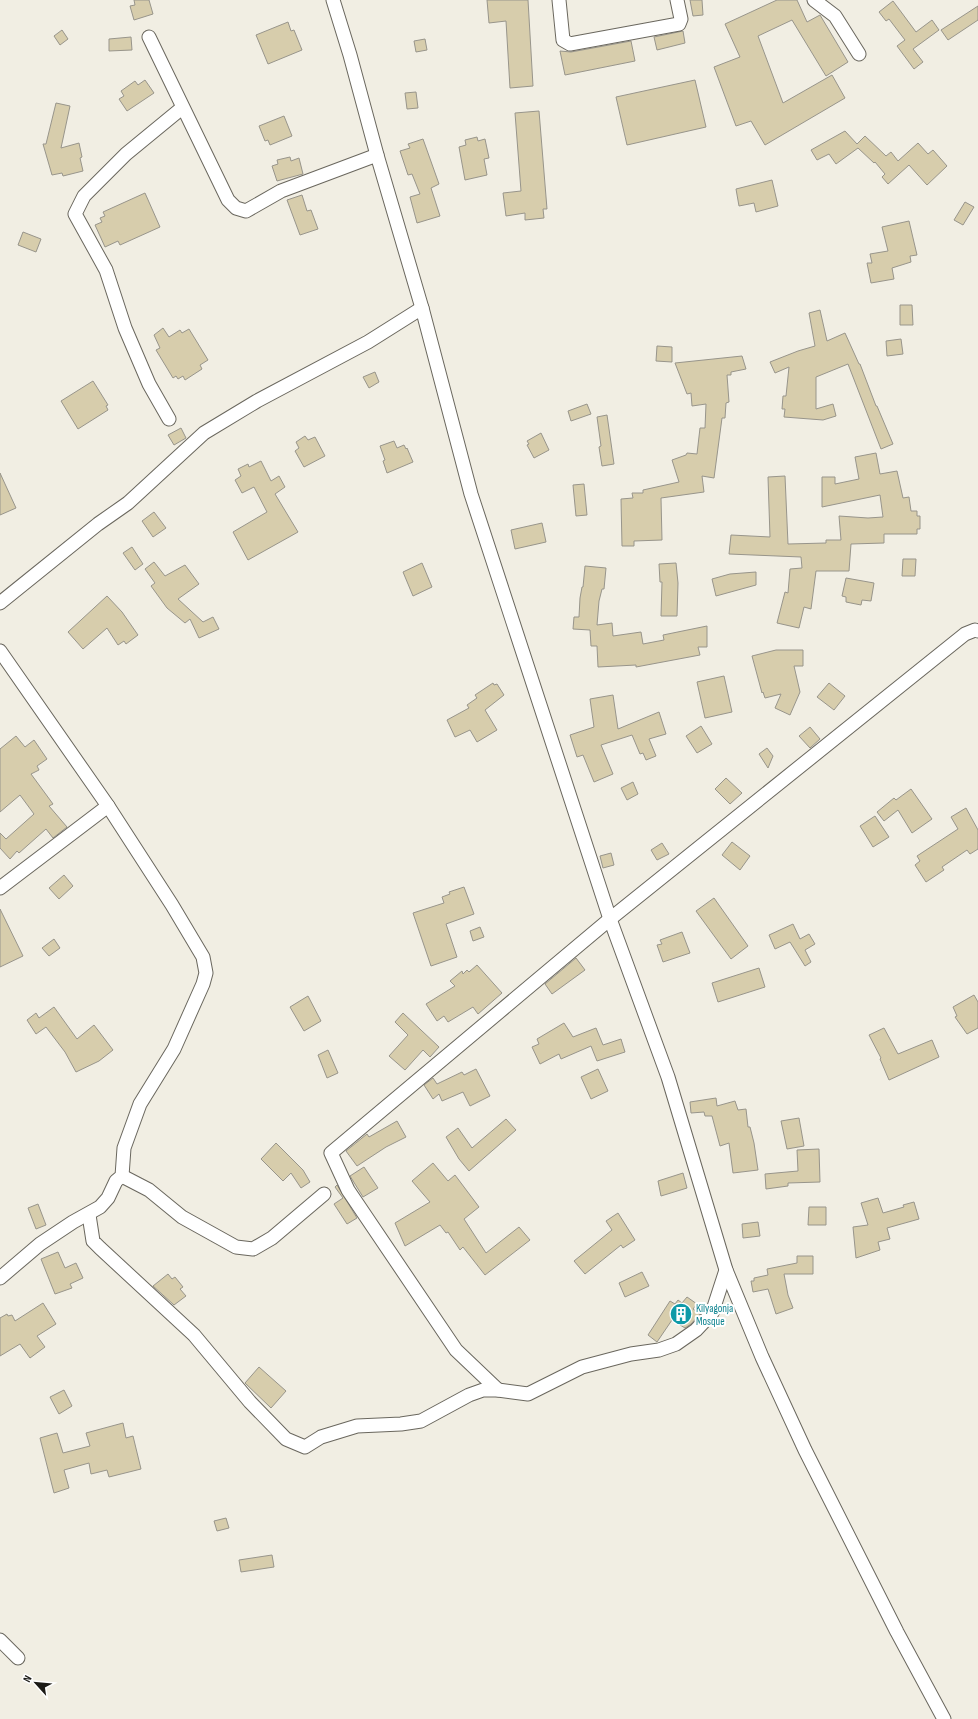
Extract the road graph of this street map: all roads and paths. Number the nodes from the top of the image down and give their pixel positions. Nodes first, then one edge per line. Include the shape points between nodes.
1 (333, 0) edge
2 (560, 0) edge
3 (677, 0) edge
4 (814, 0) edge
5 (149, 37) dead end
6 (859, 54) dead end
7 (182, 108) junction
8 (377, 155) junction
9 (422, 308) junction
10 (169, 419) dead end
11 (0, 603) edge
12 (978, 631) edge
13 (0, 651) edge
14 (108, 806) junction
15 (0, 888) edge
16 (610, 919) junction
17 (122, 1176) junction
18 (324, 1194) dead end
19 (89, 1215) junction
20 (726, 1270) junction
21 (0, 1278) edge
22 (498, 1390) junction
23 (0, 1640) edge
24 (18, 1658) dead end
25 (944, 1719) edge

1 - 8 street
2 - 3 street via 563,40 570,44 679,24 681,18
4 - 6 street via 835,16
5 - 7 street
7 - 8 street via 228,200 236,208 246,210 281,191
7 - 10 street via 126,154 89,190 75,214 106,270 125,328 149,384
8 - 9 street
9 - 11 street via 368,342 204,433 128,503
9 - 16 street via 471,494
12 - 16 street via 965,634
13 - 14 street
14 - 15 street
14 - 17 street via 203,957 206,973 174,1048 140,1104 124,1148
16 - 20 street via 668,1077
16 - 22 street via 331,1153 348,1190 456,1350
17 - 18 street via 149,1190 182,1217 236,1248 253,1249 272,1238
17 - 19 street via 100,1208
19 - 21 street via 73,1222 40,1244
19 - 22 street via 93,1241 194,1335 250,1402 286,1439 296,1444 305,1447 322,1436 357,1426 421,1421 469,1395 483,1390
20 - 22 street via 712,1313 696,1330 676,1344 582,1367 528,1394
20 - 25 street via 805,1450
23 - 24 street

